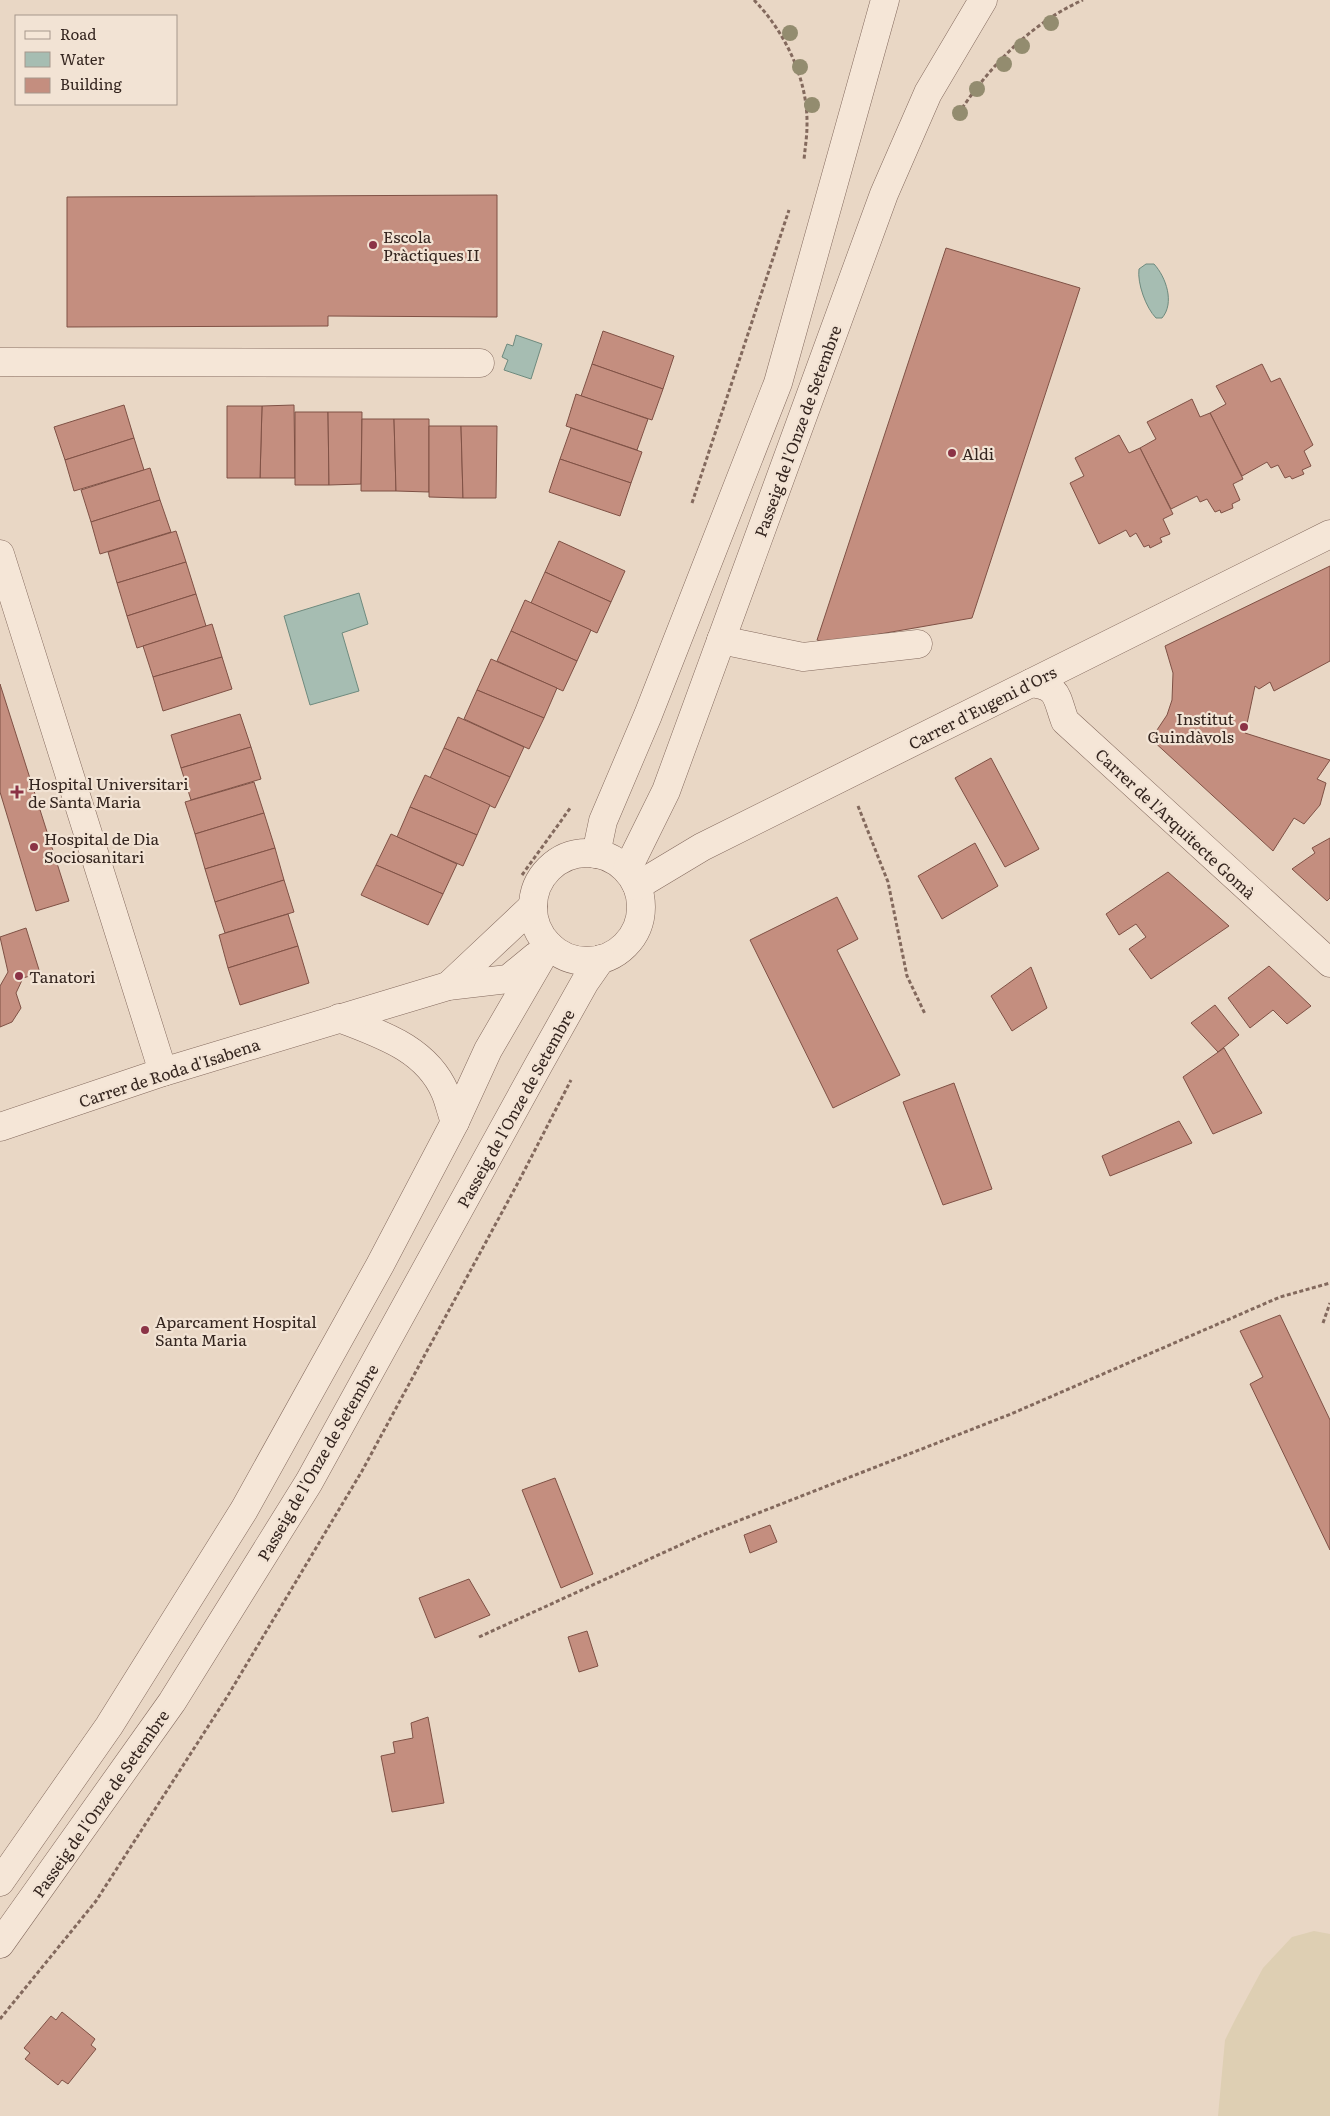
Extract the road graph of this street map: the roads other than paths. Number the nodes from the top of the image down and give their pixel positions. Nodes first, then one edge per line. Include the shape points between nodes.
1 (885, 0) edge
2 (983, 0) edge
3 (0, 362) edge
4 (480, 363) dead end
5 (1330, 534) edge
6 (0, 554) edge
7 (721, 640) junction
8 (918, 644) dead end
9 (1031, 682) junction
10 (596, 854) junction
11 (632, 878) junction
12 (533, 906) junction
13 (549, 945) junction
14 (601, 959) junction
15 (1330, 963) edge
16 (448, 986) junction
17 (339, 1018) junction
18 (163, 1072) junction
19 (455, 1122) junction
20 (0, 1127) edge
21 (0, 1882) edge
22 (0, 1944) edge

1 - 10 street via 778,383 648,715 602,821
2 - 7 street, Passeig de l'Onze de Setembre via 928,92 884,194
3 - 4 street
5 - 9 street, Carrer d'Eugeni d'Ors
6 - 18 street
7 - 8 street via 803,656
7 - 11 street, Passeig de l'Onze de Setembre
9 - 11 street, Carrer d'Eugeni d'Ors via 702,847
9 - 15 street, Carrer de l'Arquitecte Gomà via 1046,685 1054,692 1065,721
10 - 11 street via 613,860
10 - 12 street via 577,854 560,860 546,872 537,888
11 - 14 street via 641,903 639,922 631,938 618,952
12 - 13 street via 540,934
12 - 16 street, Carrer de Roda d'Isabena
13 - 14 street via 573,960
13 - 16 street, Carrer de Roda d'Isabena via 508,979
13 - 19 street via 488,1050
14 - 22 street, Passeig de l'Onze de Setembre via 539,1064 309,1482 172,1702
16 - 17 street, Carrer de Roda d'Isabena
17 - 18 street, Carrer de Roda d'Isabena
17 - 19 street via 412,1050 441,1085
18 - 20 street, Carrer de Roda d'Isabena
19 - 21 street via 244,1510 109,1726

